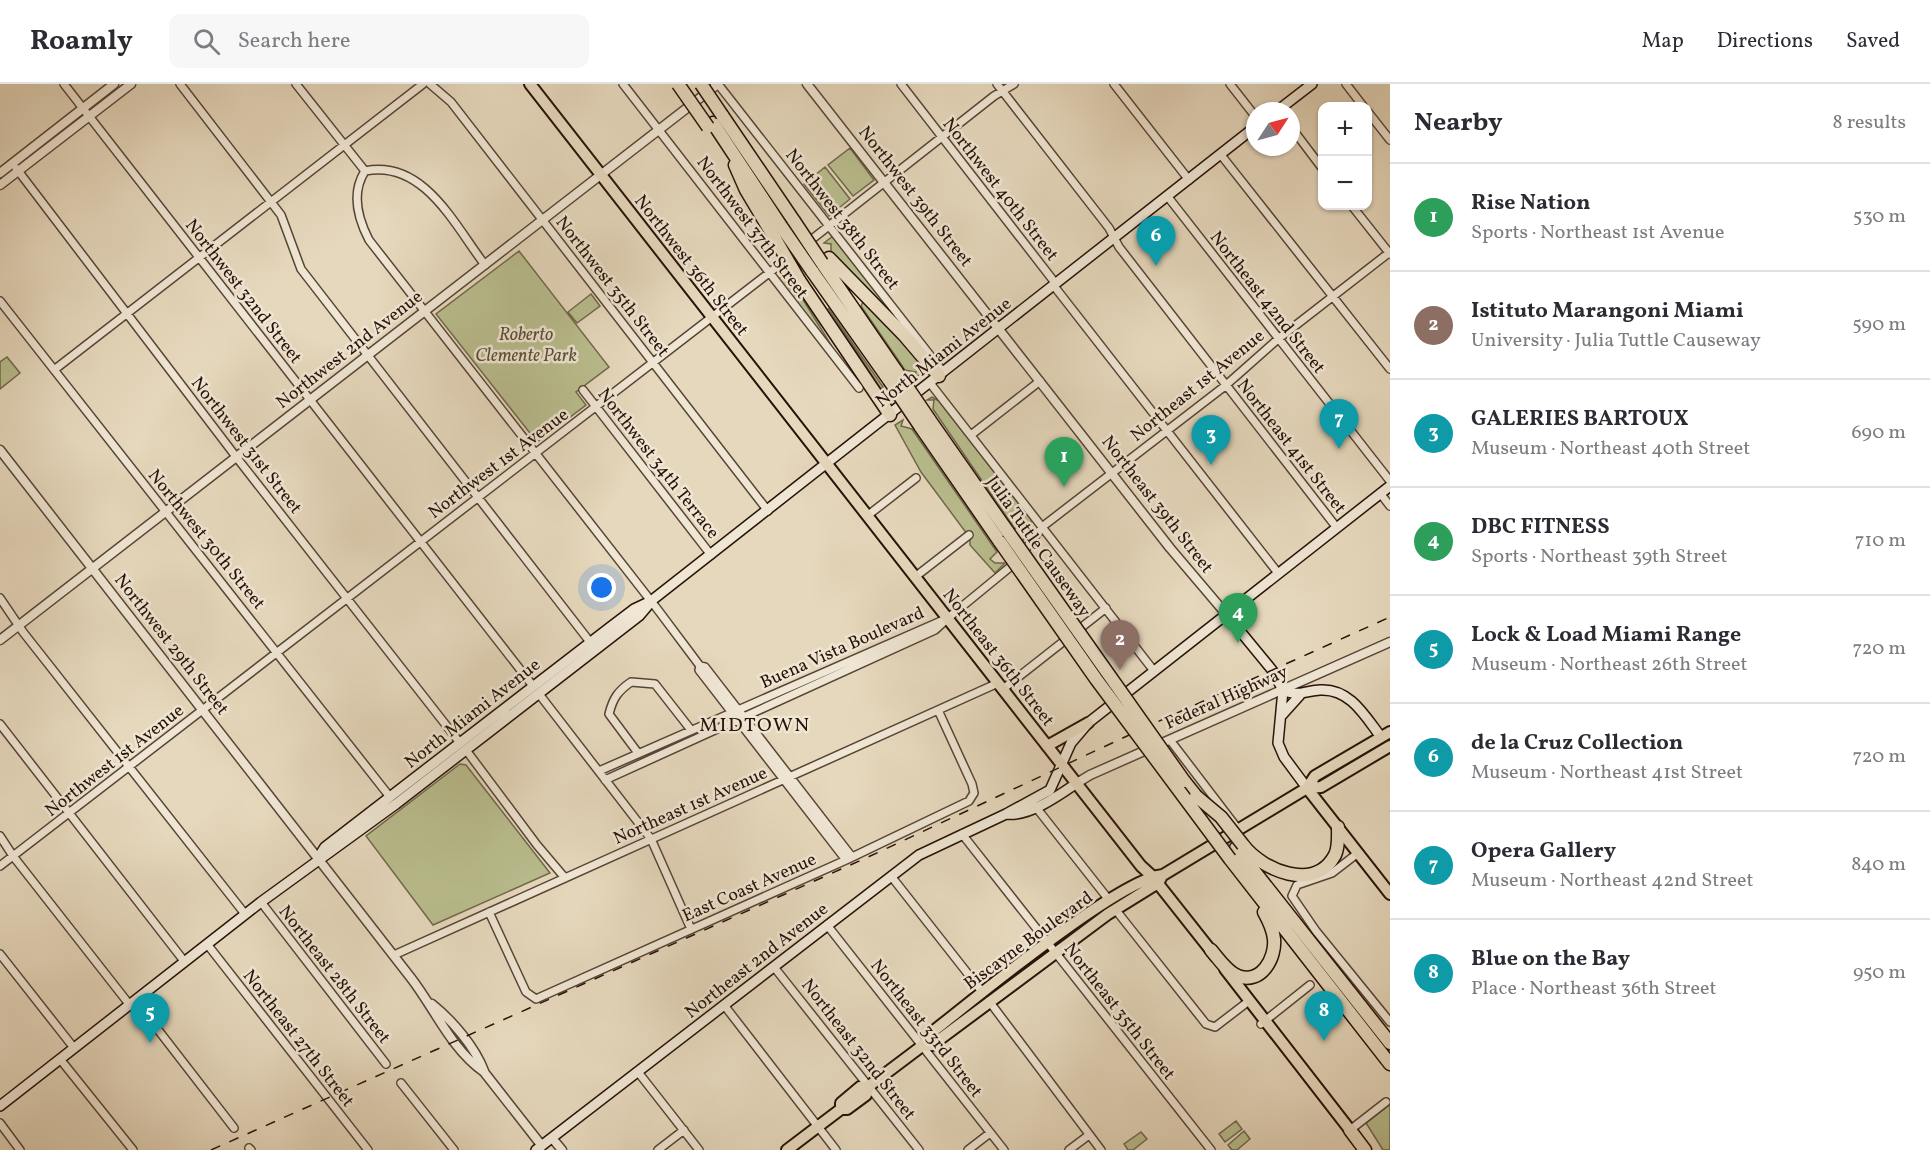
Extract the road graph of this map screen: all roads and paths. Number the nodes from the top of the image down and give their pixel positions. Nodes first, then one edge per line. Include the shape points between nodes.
1 (64, 84) edge
2 (114, 84) edge
3 (131, 84) edge
4 (180, 84) edge
5 (296, 84) edge
6 (430, 84) edge
7 (530, 84) edge
8 (623, 84) edge
9 (678, 84) edge
10 (686, 84) edge
11 (700, 84) edge
12 (718, 84) edge
13 (807, 84) edge
14 (901, 84) edge
15 (997, 84) edge
16 (1014, 84) edge
17 (1114, 84) edge
18 (1230, 84) edge
19 (1312, 84) edge
20 (1346, 84) edge
21 (418, 86) edge
22 (1004, 92) junction
23 (1289, 102) edge
24 (1360, 102) edge
25 (1246, 104) edge
26 (83, 108) junction
27 (89, 116) junction
28 (1372, 117) edge
29 (714, 121) junction
30 (659, 130) junction
31 (1246, 134) edge
32 (942, 137) junction
33 (1300, 139) edge
34 (1390, 140) edge
35 (343, 145) junction
36 (1221, 155) junction
37 (1318, 162) edge
38 (13, 163) junction
39 (19, 171) junction
40 (364, 171) junction
41 (0, 173) edge
42 (601, 175) junction
43 (1189, 180) junction
44 (884, 183) junction
45 (0, 185) edge
46 (1168, 197) junction
47 (271, 201) junction
48 (1355, 210) edge
49 (543, 220) junction
50 (830, 226) junction
51 (778, 233) junction
52 (1115, 239) junction
53 (1390, 253) edge
54 (198, 257) junction
55 (821, 264) junction
56 (485, 265) junction
57 (769, 273) junction
58 (1055, 285) junction
59 (1334, 296) junction
60 (0, 301) edge
61 (425, 311) junction
62 (126, 313) junction
63 (711, 317) junction
64 (999, 329) junction
65 (1278, 339) junction
66 (368, 356) junction
67 (654, 362) junction
68 (1390, 369) edge
69 (54, 370) junction
70 (937, 377) junction
71 (1040, 381) junction
72 (1225, 386) junction
73 (859, 388) dead end
74 (583, 390) dead end
75 (310, 400) junction
76 (596, 407) junction
77 (890, 415) junction
78 (1166, 430) junction
79 (971, 435) junction
80 (0, 450) edge
81 (535, 453) junction
82 (237, 458) junction
83 (828, 465) junction
84 (1112, 472) junction
85 (916, 478) dead end
86 (1390, 481) edge
87 (1390, 486) edge
88 (1380, 494) junction
89 (477, 496) junction
90 (1390, 506) edge
91 (768, 511) junction
92 (166, 512) junction
93 (867, 516) junction
94 (1042, 527) junction
95 (1337, 528) junction
96 (969, 535) dead end
97 (1004, 537) junction
98 (420, 541) junction
99 (711, 555) junction
100 (93, 569) junction
101 (1278, 573) junction
102 (915, 577) junction
103 (0, 598) edge
104 (348, 598) junction
105 (651, 601) junction
106 (1106, 608) junction
107 (1226, 614) junction
108 (948, 618) junction
109 (19, 625) junction
110 (609, 628) junction
111 (0, 640) edge
112 (590, 642) junction
113 (1390, 642) edge
114 (277, 652) junction
115 (1154, 671) junction
116 (1000, 686) junction
117 (536, 690) junction
118 (1283, 690) junction
119 (1300, 695) junction
120 (202, 710) junction
121 (938, 710) junction
122 (735, 711) junction
123 (740, 718) junction
124 (1279, 720) junction
125 (1088, 723) junction
126 (0, 724) edge
127 (691, 730) junction
128 (1386, 734) edge
129 (1170, 740) junction
130 (463, 746) junction
131 (1047, 746) junction
132 (1390, 746) edge
133 (638, 753) junction
134 (1062, 764) junction
135 (130, 768) junction
136 (599, 771) junction
137 (787, 778) junction
138 (606, 780) junction
139 (1077, 783) junction
140 (1307, 788) junction
141 (390, 797) junction
142 (1035, 806) junction
143 (70, 814) junction
144 (1006, 814) junction
145 (1338, 827) junction
146 (1239, 829) junction
147 (962, 834) junction
148 (0, 836) edge
149 (651, 839) junction
150 (1236, 851) junction
151 (1358, 853) junction
152 (13, 856) junction
153 (318, 858) junction
154 (849, 858) junction
155 (0, 866) edge
156 (1242, 875) junction
157 (891, 876) junction
158 (565, 878) junction
159 (1152, 878) junction
160 (1390, 894) edge
161 (261, 902) junction
162 (1112, 905) junction
163 (489, 912) junction
164 (245, 914) junction
165 (827, 925) junction
166 (691, 930) junction
167 (207, 944) junction
168 (1052, 948) junction
169 (1210, 950) junction
170 (0, 954) edge
171 (394, 956) junction
172 (184, 961) junction
173 (774, 967) junction
174 (1310, 985) dead end
175 (986, 997) junction
176 (132, 1002) junction
177 (1245, 1004) junction
178 (724, 1005) junction
179 (1263, 1022) junction
180 (1389, 1022) edge
181 (1390, 1043) edge
182 (922, 1046) junction
183 (74, 1048) junction
184 (60, 1059) junction
185 (386, 1064) dead end
186 (1390, 1064) edge
187 (638, 1072) junction
188 (401, 1083) dead end
189 (869, 1086) junction
190 (1, 1102) edge
191 (1386, 1102) dead end
192 (0, 1123) edge
193 (818, 1126) junction
194 (234, 1128) dead end
195 (684, 1130) junction
196 (1350, 1130) junction
197 (990, 1133) junction
198 (1089, 1135) junction
199 (552, 1138) junction
200 (539, 1148) edge
201 (20, 1150) edge
202 (134, 1150) edge
203 (368, 1150) edge
204 (454, 1150) edge
205 (562, 1150) edge
206 (658, 1150) edge
207 (699, 1150) edge
208 (787, 1150) edge
209 (836, 1150) edge
210 (919, 1150) edge
211 (968, 1150) edge
212 (1004, 1150) edge
213 (1068, 1150) edge
214 (1101, 1150) edge
215 (1210, 1150) edge
216 (1365, 1150) edge

1 - 26 street, Northwest 32nd Street
2 - 26 street
3 - 27 street
4 - 47 street
5 - 35 street
6 - 49 street, Northwest 35th Street via 451,102
7 - 42 main road, Northwest 36th Street
8 - 30 street, Northwest 37th Street
9 - 29 highway, bridge
10 - 29 highway
11 - 29 highway, Julia Tuttle Causeway, bridge
12 - 30 street, Northwest 2nd Avenue
12 - 50 street, Northwest 38th Street
13 - 44 street, Northwest 39th Street
14 - 32 street, Northwest 40th Street
15 - 22 street, Northeast 41st Street
16 - 22 street, Northwest 1st Avenue
17 - 43 street
18 - 25 street
19 - 23 main road
20 - 24 street
21 - 35 street
22 - 32 street, Northwest 1st Avenue
22 - 52 street, Northeast 41st Street
26 - 27 street, Northwest 32nd Street
26 - 38 street
27 - 39 street
27 - 54 street, Northwest 32nd Street
28 - 34 street
29 - 51 highway
29 - 51 highway via 735,165
29 - 55 highway, Julia Tuttle Causeway, bridge via 782,202
30 - 42 street, Northwest 2nd Avenue
30 - 57 street, Northwest 37th Street
31 - 36 main road, North Miami Avenue
32 - 44 street, Northwest 1st Avenue
32 - 58 street, Northwest 40th Street
33 - 37 street
35 - 40 street
35 - 47 street
36 - 43 main road, North Miami Avenue
36 - 59 street
38 - 39 street, Northwest 31st Street
38 - 41 street
39 - 45 street
39 - 62 street, Northwest 31st Street
40 - 56 street via 378,168 416,180
40 - 61 street via 357,184 362,226
42 - 49 street, Northwest 2nd Avenue
42 - 63 main road, Northwest 36th Street
43 - 46 main road, North Miami Avenue
44 - 50 street, Northwest 1st Avenue
44 - 64 street, Northwest 39th Street
46 - 52 main road, North Miami Avenue
46 - 65 street, Northeast 42nd Street
47 - 54 street
47 - 66 street via 281,215 301,269
48 - 53 street
49 - 56 street, Northwest 2nd Avenue
49 - 67 street, Northwest 35th Street
50 - 57 street, Northwest 1st Avenue
50 - 70 street, Northwest 38th Street
51 - 55 highway, Julia Tuttle Causeway, bridge
51 - 77 highway, bridge via 799,280
52 - 58 main road, North Miami Avenue
52 - 72 street, Northeast 41st Street
53 - 59 street, Northeast 1st Avenue
54 - 62 street
54 - 75 street, Northwest 32nd Street
55 - 70 highway via 904,335
55 - 97 highway, Julia Tuttle Causeway, bridge
56 - 61 street, Northwest 2nd Avenue
57 - 63 street, Northwest 1st Avenue
57 - 73 street, Northwest 37th Street
58 - 64 main road, North Miami Avenue
58 - 78 street, Northwest 40th Street
59 - 65 street, Northeast 1st Avenue
59 - 68 street
60 - 69 street, Northwest 30th Street
61 - 66 street, Northwest 2nd Avenue
61 - 81 street
62 - 69 street
62 - 82 street, Northwest 31st Street
63 - 67 street, Northwest 1st Avenue
63 - 83 main road, Northwest 36th Street
64 - 70 main road, North Miami Avenue
64 - 71 street, Northeast 39th Street
65 - 72 street, Northeast 1st Avenue
65 - 86 street, Northeast 42nd Street
66 - 75 street, Northwest 2nd Avenue
66 - 89 street
67 - 76 street, Northwest 1st Avenue
67 - 91 street, Northwest 35th Street
69 - 92 street, Northwest 30th Street
70 - 77 main road, North Miami Avenue
70 - 79 street, Northwest 38th Street
71 - 79 street
71 - 84 street, Northeast 39th Street
72 - 78 street, Northeast 1st Avenue
72 - 95 street, Northeast 41st Street
74 - 76 street, Northwest 34th Terrace
75 - 82 street, Northwest 2nd Avenue
75 - 98 street, Northwest 32nd Street
76 - 81 street, Northwest 1st Avenue
76 - 99 street, Northwest 34th Terrace
77 - 83 main road, North Miami Avenue
78 - 84 street, Northeast 1st Avenue
78 - 101 street, Northwest 40th Street
79 - 94 street, Northwest 38th Street
80 - 100 street, Northwest 29th Street
81 - 89 street, Northwest 1st Avenue
81 - 105 street
82 - 92 street, Northwest 2nd Avenue
82 - 104 street, Northwest 31st Street
83 - 91 main road, North Miami Avenue
83 - 93 main road, Northeast 36th Street
84 - 94 street, Northeast 1st Avenue
84 - 107 street, Northeast 39th Street
85 - 93 street
87 - 88 main road, Northeast 2nd Avenue
88 - 90 street
88 - 95 main road, Northeast 2nd Avenue
89 - 98 street, Northwest 1st Avenue
89 - 112 street
91 - 99 main road, North Miami Avenue
92 - 100 street, Northwest 2nd Avenue
92 - 114 street, Northwest 30th Street
93 - 102 main road, Northeast 36th Street
94 - 106 street, Northwest 38th Street
94 - 108 street, Northeast 1st Avenue via 1009,570
95 - 101 main road, Northeast 2nd Avenue
96 - 102 street
97 - 150 highway, Julia Tuttle Causeway, bridge
97 - 150 highway, Julia Tuttle Causeway, bridge via 1096,679
98 - 104 street, Northwest 1st Avenue
98 - 117 street, Northwest 32nd Street
99 - 105 main road, North Miami Avenue
100 - 109 street, Northwest 2nd Avenue
100 - 120 street, Northwest 29th Street
101 - 107 main road, Northeast 2nd Avenue
102 - 108 main road, Northeast 36th Street
103 - 109 street
104 - 114 street, Northwest 1st Avenue
104 - 130 street, Northwest 31st Street
105 - 110 main road, North Miami Avenue
105 - 117 main road, North Miami Avenue via 639,616
105 - 122 street via 700,666 699,670
106 - 115 street, Northwest 38th Street
106 - 116 street, Northeast 1st Avenue
107 - 115 main road, Northeast 2nd Avenue
107 - 118 main road, Northeast 39th Street via 1272,670
108 - 116 main road, Northeast 36th Street
108 - 122 street, Buena Vista Boulevard
108 - 123 street, Buena Vista Boulevard via 935,630
109 - 111 street, Northwest 2nd Avenue
109 - 135 street
110 - 112 main road, North Miami Avenue
110 - 117 main road via 599,642
112 - 117 main road, North Miami Avenue
113 - 118 street, Federal Highway
114 - 120 street, Northwest 1st Avenue
114 - 141 street, Northwest 30th Street
115 - 125 main road, Northeast 2nd Avenue
116 - 121 street, Northeast 1st Avenue
116 - 131 main road, Northeast 36th Street
117 - 130 main road, North Miami Avenue
117 - 130 main road, North Miami Avenue via 522,695
117 - 136 street
118 - 119 main road
118 - 124 main road
118 - 129 street, Federal Highway
119 - 124 main road via 1291,701
119 - 128 main road via 1323,689 1346,696
120 - 135 street, Northwest 1st Avenue
120 - 153 street, Northwest 29th Street
121 - 137 street, Northeast 1st Avenue
121 - 154 street, East Coast Avenue via 972,784 972,797
122 - 123 street
122 - 127 street, Buena Vista Boulevard
123 - 137 street
123 - 138 street, Buena Vista Boulevard
124 - 140 main road via 1280,749
125 - 131 main road
125 - 134 main road, Northeast 2nd Avenue via 1071,744
126 - 143 street
127 - 133 street, Buena Vista Boulevard
127 - 133 street via 655,684 631,682 618,691 609,714
128 - 140 main road, Biscayne Boulevard via 1315,776
129 - 139 street, Federal Highway
129 - 146 street
130 - 141 main road, North Miami Avenue
130 - 153 main road, North Miami Avenue via 431,771 414,791
130 - 158 street, Northwest 31st Street
131 - 134 main road, Northeast 36th Street
132 - 140 main road, Biscayne Boulevard via 1321,787
133 - 136 street, Buena Vista Boulevard
134 - 139 main road, Northeast 36th Street
134 - 144 main road, Northeast 2nd Avenue via 1050,790
135 - 143 street, Northwest 1st Avenue
135 - 164 street
136 - 138 street
137 - 149 street, Northeast 1st Avenue
137 - 154 street
138 - 149 street
139 - 142 main road, Northeast 2nd Avenue
139 - 159 main road, Northeast 36th Street
140 - 145 main road
140 - 146 main road, Biscayne Boulevard
141 - 153 main road, North Miami Avenue via 325,847
142 - 144 main road, Northeast 2nd Avenue
142 - 162 street
143 - 152 street, Northwest 1st Avenue
143 - 172 street
144 - 147 main road, Northeast 2nd Avenue
145 - 150 highway via 1333,858 1321,868 1303,874 1275,871 1252,855
145 - 151 main road
146 - 159 main road, Biscayne Boulevard
147 - 157 main road, Northeast 2nd Avenue via 925,851
147 - 168 street, Northeast 35th Street
148 - 152 street
149 - 158 street, Northeast 1st Avenue
149 - 166 street
150 - 156 highway, Julia Tuttle Causeway
150 - 181 highway, Julia Tuttle Causeway
151 - 160 main road
151 - 180 street via 1328,875 1297,885 1292,893 1294,902
152 - 155 street, Northwest 1st Avenue
152 - 176 street
153 - 161 main road, North Miami Avenue
153 - 171 street, Northwest 29th Street
154 - 166 street, East Coast Avenue
156 - 169 highway via 1273,931 1270,961 1260,974 1244,978
156 - 186 highway, Julia Tuttle Causeway
157 - 165 main road, Northeast 2nd Avenue
157 - 175 street
158 - 163 street, Northeast 1st Avenue
159 - 162 main road, Biscayne Boulevard
159 - 169 main road, Northeast 36th Street
159 - 177 main road, Northeast 36th Street
161 - 164 main road, North Miami Avenue
161 - 185 street, Northeast 28th Street
162 - 168 main road, Biscayne Boulevard
162 - 177 street via 1201,1020 1211,1027 1217,1025
163 - 166 street, East Coast Avenue via 526,992 536,999
163 - 171 street, Northeast 1st Avenue
164 - 167 main road, North Miami Avenue
165 - 173 main road, Northeast 2nd Avenue
165 - 182 street, Northeast 33rd Street
167 - 172 main road, North Miami Avenue
167 - 203 street, Northeast 27th Street
168 - 175 main road, Biscayne Boulevard
168 - 215 street, Northeast 35th Street
169 - 179 main road, Northeast 36th Street
170 - 183 street
171 - 200 street, Northwest 29th Street via 461,1035
172 - 176 main road, North Miami Avenue
173 - 178 main road, Northeast 2nd Avenue
173 - 189 street, Northeast 32nd Street
174 - 179 street
175 - 182 main road, Biscayne Boulevard via 927,1036
175 - 198 street
176 - 183 main road, North Miami Avenue
176 - 194 street
177 - 179 main road, Northeast 36th Street
178 - 187 main road, Northeast 2nd Avenue
178 - 193 street
179 - 196 main road, Northeast 36th Street
182 - 189 main road, Biscayne Boulevard
182 - 197 street, Northeast 33rd Street
183 - 184 main road, North Miami Avenue
184 - 190 main road, North Miami Avenue
184 - 202 street
187 - 195 street
187 - 199 main road, Northeast 2nd Avenue
188 - 204 street
189 - 193 main road, Biscayne Boulevard via 866,1095 847,1110 841,1109
189 - 210 street, Northeast 32nd Street
191 - 196 street
192 - 201 street
193 - 208 main road, Biscayne Boulevard
193 - 209 street
195 - 206 street
195 - 207 street
196 - 216 highway
197 - 211 street
197 - 212 street, Northeast 33rd Street
198 - 213 street
198 - 214 street
199 - 200 main road, Northeast 2nd Avenue
199 - 205 street

